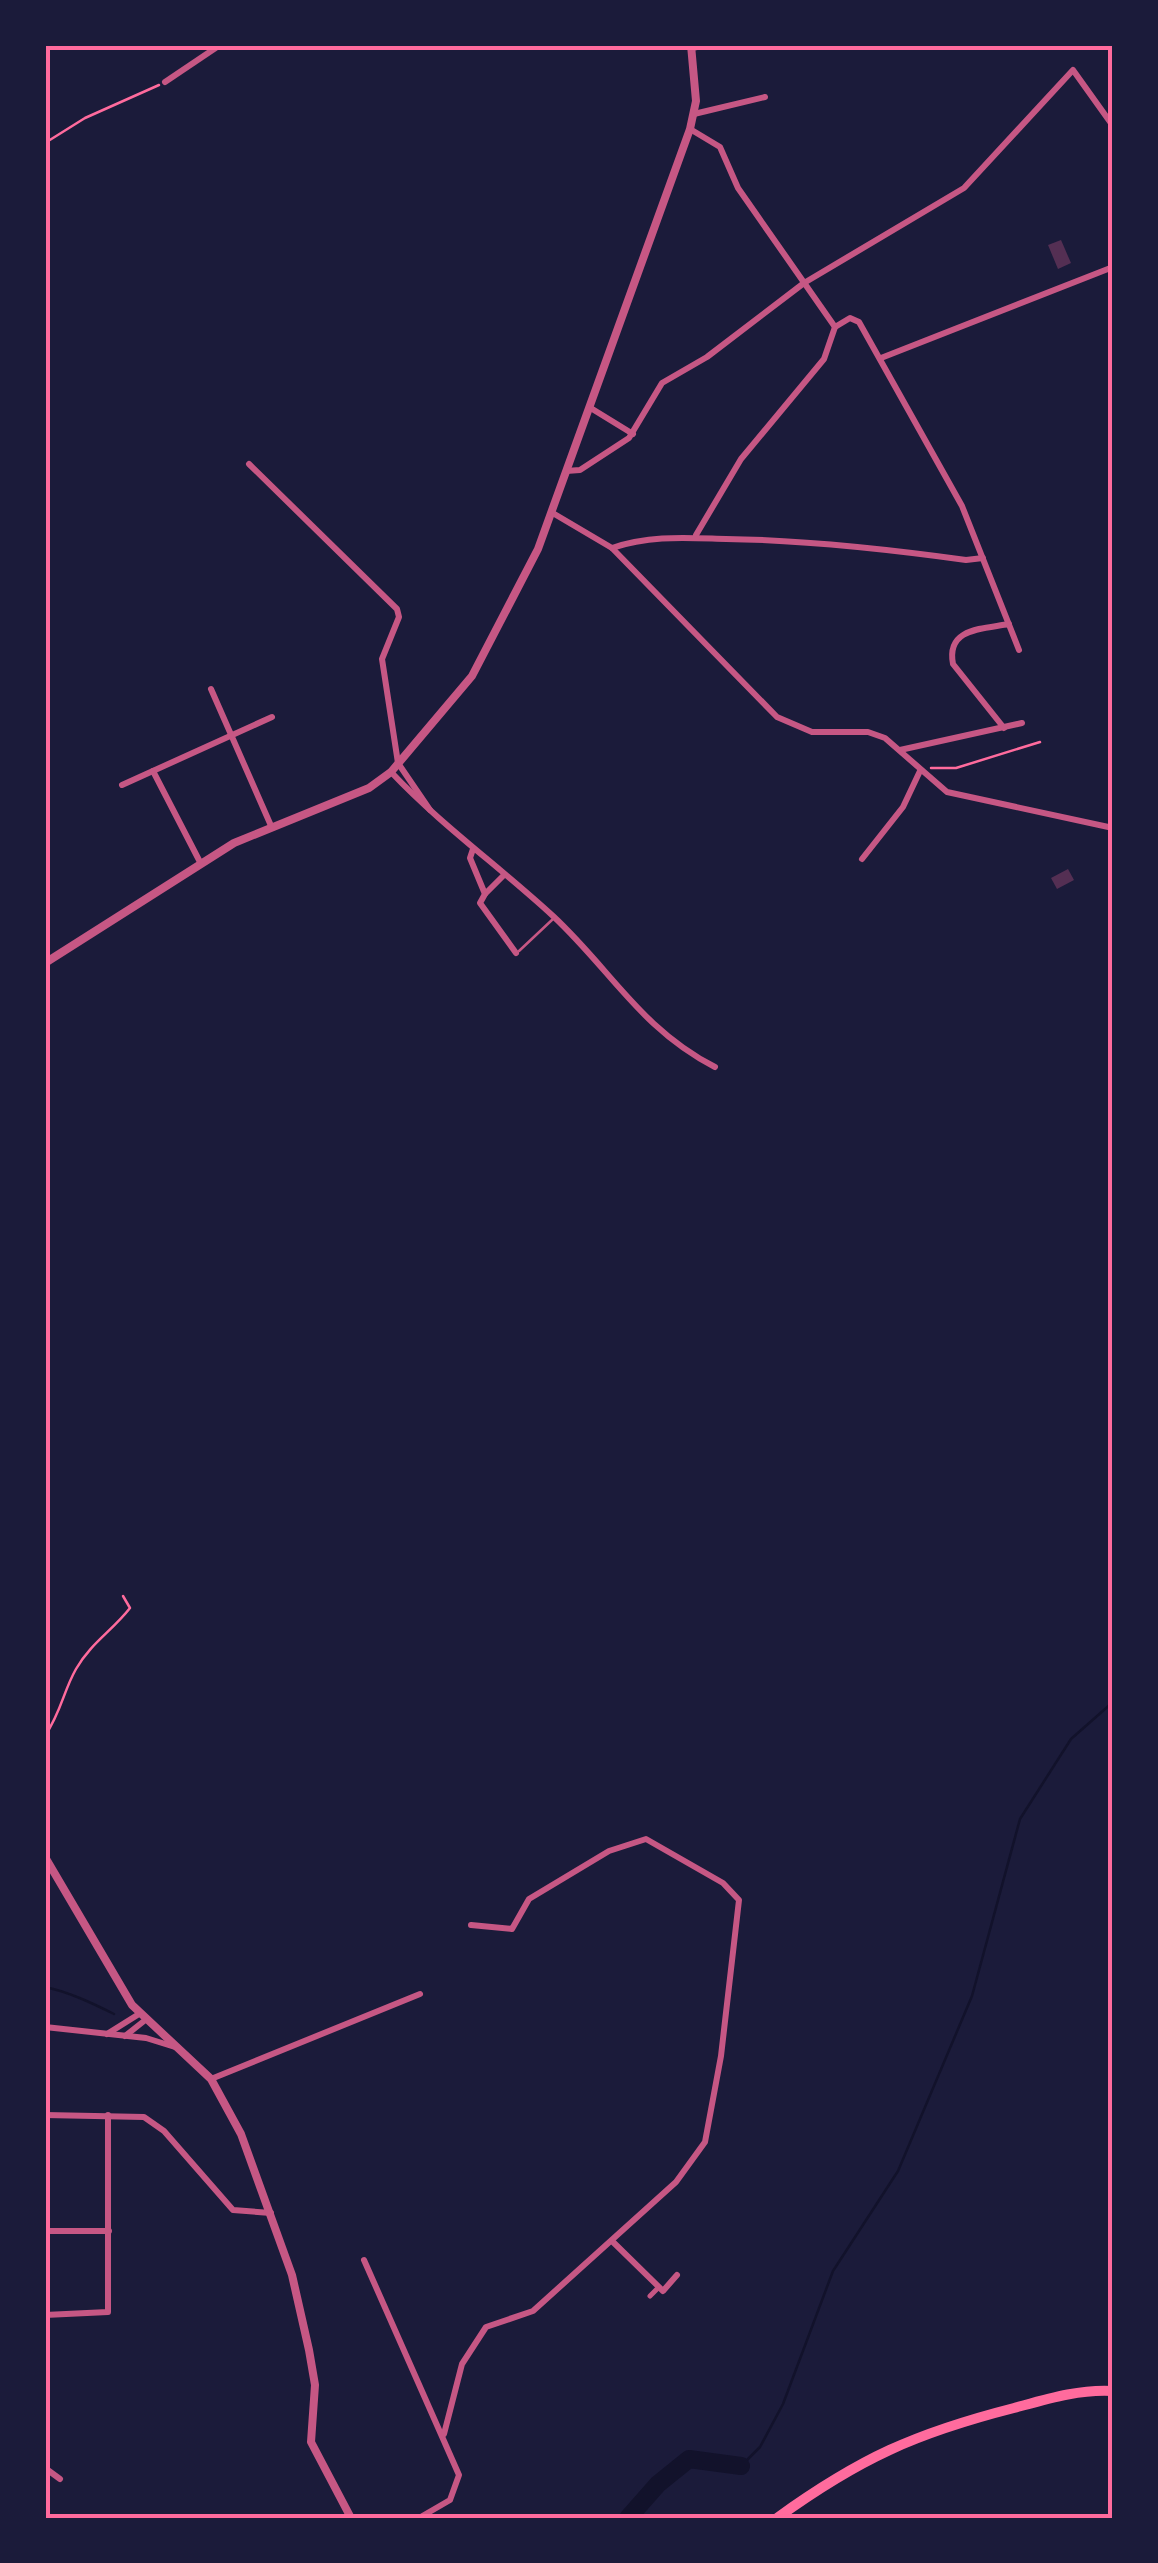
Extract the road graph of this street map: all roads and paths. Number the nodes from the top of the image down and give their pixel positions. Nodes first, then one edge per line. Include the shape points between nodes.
1 (220, 45) edge
2 (708, 45) edge
3 (692, 46) edge
4 (165, 82) joint
5 (765, 98) dead end
6 (694, 114) junction
7 (1113, 126) edge
8 (690, 129) junction
9 (45, 143) edge
10 (1113, 267) edge
11 (804, 283) junction
12 (835, 328) junction
13 (880, 358) junction
14 (589, 407) junction
15 (633, 434) junction
16 (249, 464) dead end
17 (566, 472) junction
18 (551, 512) junction
19 (696, 535) junction
20 (612, 548) junction
21 (983, 558) junction
22 (1009, 624) junction
23 (1019, 650) dead end
24 (211, 689) dead end
25 (272, 718) dead end
26 (1022, 723) dead end
27 (1004, 728) junction
28 (231, 735) junction
29 (1040, 742) dead end
30 (900, 750) junction
31 (1113, 755) edge
32 (398, 763) junction
33 (154, 771) junction
34 (920, 771) junction
35 (391, 772) junction
36 (122, 785) dead end
37 (433, 815) junction
38 (272, 828) junction
39 (1113, 828) edge
40 (473, 849) junction
41 (862, 859) dead end
42 (200, 862) junction
43 (504, 875) junction
44 (484, 894) junction
45 (554, 918) junction
46 (516, 954) joint
47 (45, 963) edge
48 (715, 1068) dead end
49 (123, 1596) dead end
50 (45, 1736) edge
51 (45, 1857) edge
52 (471, 1925) dead end
53 (420, 1994) dead end
54 (142, 2017) junction
55 (45, 2027) edge
56 (106, 2034) junction
57 (124, 2036) junction
58 (181, 2049) junction
59 (212, 2079) junction
60 (45, 2114) edge
61 (108, 2115) junction
62 (271, 2213) junction
63 (45, 2231) edge
64 (108, 2231) junction
65 (612, 2241) junction
66 (364, 2260) dead end
67 (677, 2275) dead end
68 (659, 2287) junction
69 (650, 2296) dead end
70 (45, 2315) edge
71 (1113, 2391) edge
72 (444, 2434) junction
73 (45, 2468) edge
74 (60, 2479) dead end
75 (351, 2518) edge
76 (419, 2518) edge
77 (778, 2518) edge

1 - 4 street
2 - 3 street
3 - 6 street
4 - 9 path
5 - 6 street
6 - 8 street
7 - 11 street via 1073,70 964,188
8 - 11 street via 720,147 738,188
8 - 14 street
10 - 13 street
11 - 12 street
11 - 15 street via 707,357 662,382
12 - 13 street via 850,318 859,322
12 - 19 street via 824,358 741,459
13 - 21 street via 962,506
14 - 15 street
14 - 17 street
15 - 17 street via 580,470
16 - 32 street via 397,608 382,659
17 - 18 street
18 - 20 street
18 - 32 street via 506,617 472,676
19 - 20 street via 640,538
19 - 21 street
20 - 30 street via 777,717 812,732 868,732
21 - 22 street
22 - 23 street
22 - 27 street via 966,632 950,650 953,664
24 - 28 street
25 - 28 street
26 - 27 street
27 - 30 street
28 - 33 street
28 - 38 street
29 - 34 path via 956,768
30 - 34 street
31 - 39 street
32 - 35 street
32 - 37 street
33 - 36 street
33 - 42 street
34 - 39 street via 947,792
34 - 41 street via 903,807
35 - 37 street
35 - 38 street
37 - 40 street
38 - 42 street
40 - 43 street
40 - 44 street via 470,858
42 - 47 street
43 - 44 street
43 - 45 street
44 - 46 street via 484,912
45 - 46 lane
45 - 48 street via 651,1025
49 - 50 path via 130,1608 87,1653
51 - 54 street
52 - 65 street via 512,1929 529,1900 609,1851 646,1838 723,1883 738,1900 706,2142 676,2182
53 - 59 street
54 - 56 street
54 - 57 street
54 - 58 street
55 - 56 street
56 - 57 street
57 - 58 street
58 - 59 street
59 - 62 street
60 - 61 street
61 - 62 street via 144,2117 164,2132 233,2210
61 - 64 street
62 - 75 street via 309,2350 315,2385 311,2442
63 - 64 street
64 - 70 street via 108,2312
65 - 68 street
65 - 72 street via 534,2311 486,2327 462,2364
66 - 72 street
67 - 68 street
68 - 69 street
71 - 77 main road via 1074,2392 906,2439
72 - 76 street via 456,2460 457,2488 450,2500
73 - 74 street

